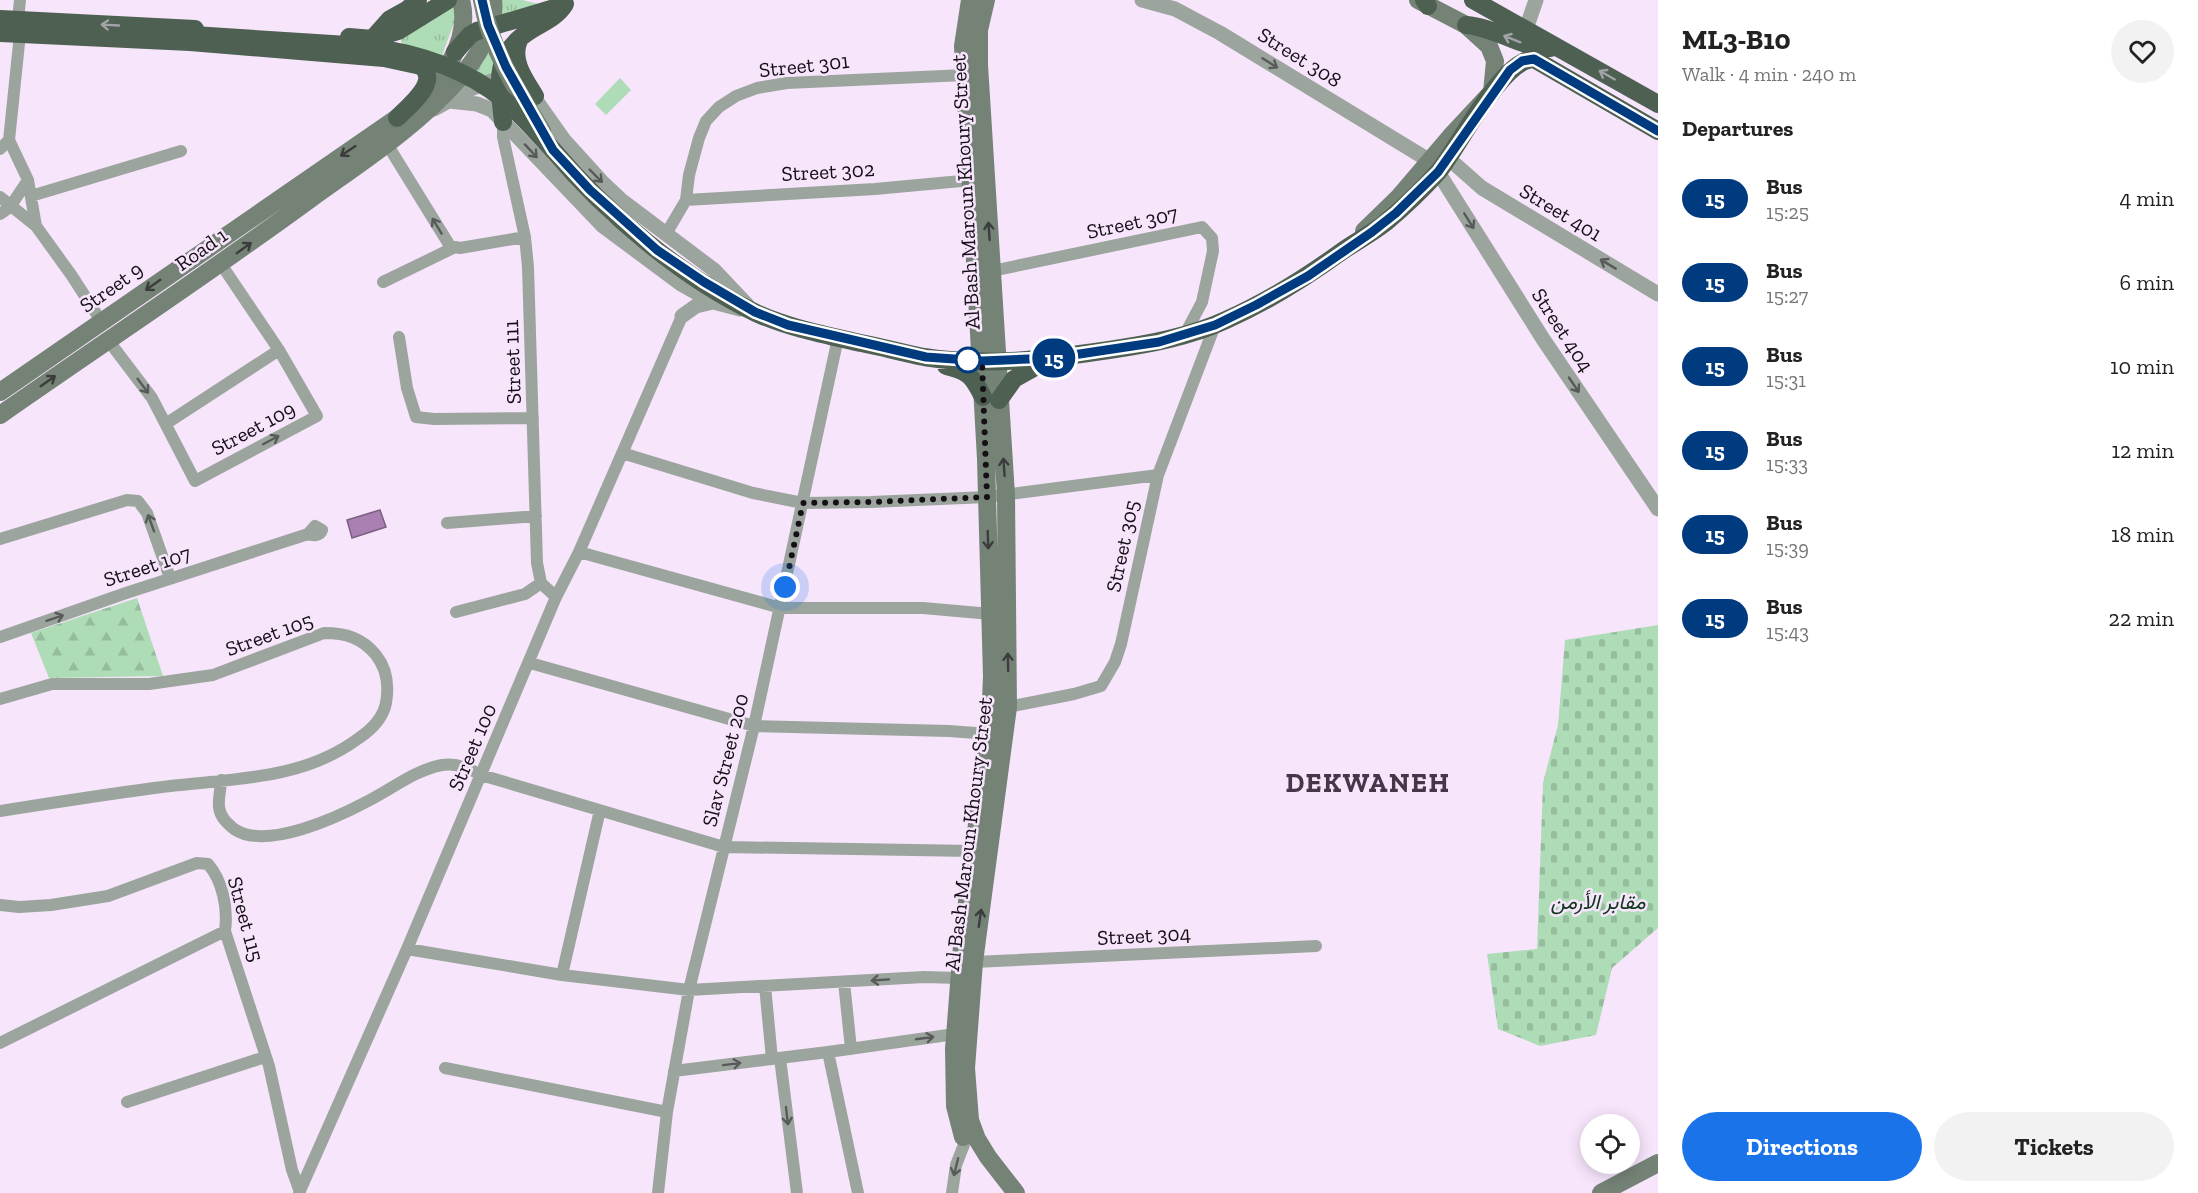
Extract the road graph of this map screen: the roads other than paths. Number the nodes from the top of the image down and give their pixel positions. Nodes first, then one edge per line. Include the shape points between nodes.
1 (20, 0) edge
2 (418, 0) edge
3 (448, 0) edge
4 (461, 0) edge
5 (482, 0) edge
6 (493, 0) edge
7 (970, 0) edge
8 (986, 0) edge
9 (1142, 0) edge
10 (1473, 0) edge
11 (1536, 0) edge
12 (567, 2) edge
13 (1423, 2) edge
14 (13, 25) edge
15 (1466, 25) junction
16 (489, 27) junction
17 (1526, 29) junction
18 (0, 33) edge
19 (370, 38) junction
20 (139, 40) junction
21 (519, 40) junction
22 (1559, 48) junction
23 (455, 52) junction
24 (384, 58) junction
25 (965, 75) junction
26 (499, 81) junction
27 (1492, 92) junction
28 (534, 96) junction
29 (450, 101) junction
30 (1658, 104) edge
31 (423, 115) junction
32 (397, 118) junction
33 (503, 122) junction
34 (1658, 131) edge
35 (4, 144) edge
36 (387, 144) junction
37 (553, 150) junction
38 (181, 151) dead end
39 (1439, 164) junction
40 (28, 180) junction
41 (972, 180) junction
42 (31, 196) junction
43 (0, 197) edge
44 (686, 200) junction
45 (5, 211) edge
46 (36, 226) junction
47 (666, 234) junction
48 (525, 237) junction
49 (453, 248) junction
50 (220, 264) junction
51 (992, 271) junction
52 (383, 282) dead end
53 (681, 284) junction
54 (1658, 294) edge
55 (712, 302) junction
56 (755, 312) junction
57 (682, 316) junction
58 (101, 321) junction
59 (1215, 325) junction
60 (1185, 334) junction
61 (399, 337) dead end
62 (838, 338) junction
63 (108, 340) junction
64 (279, 350) junction
65 (926, 357) junction
66 (1053, 358) junction
67 (990, 362) junction
68 (0, 392) edge
69 (991, 398) junction
70 (0, 415) edge
71 (533, 418) junction
72 (166, 423) junction
73 (622, 453) junction
74 (1158, 475) junction
75 (1006, 495) junction
76 (987, 497) junction
77 (803, 503) junction
78 (1658, 509) edge
79 (536, 516) junction
80 (447, 523) dead end
81 (308, 534) dead end
82 (0, 539) edge
83 (579, 552) junction
84 (170, 578) junction
85 (541, 583) junction
86 (556, 597) junction
87 (780, 608) junction
88 (456, 612) dead end
89 (991, 614) junction
90 (0, 637) edge
91 (530, 663) junction
92 (0, 699) edge
93 (1008, 707) junction
94 (754, 726) junction
95 (989, 734) junction
96 (481, 775) junction
97 (221, 780) junction
98 (600, 810) junction
99 (0, 812) edge
100 (724, 847) junction
101 (973, 851) junction
102 (0, 905) edge
103 (225, 931) junction
104 (1316, 946) dead end
105 (406, 949) junction
106 (982, 962) junction
107 (562, 975) junction
108 (959, 978) junction
109 (844, 982) junction
110 (765, 986) junction
111 (689, 990) junction
112 (955, 1034) junction
113 (0, 1043) edge
114 (851, 1049) junction
115 (828, 1052) junction
116 (266, 1057) junction
117 (776, 1058) junction
118 (446, 1068) dead end
119 (674, 1071) junction
120 (127, 1102) dead end
121 (667, 1112) junction
122 (965, 1142) junction
123 (1656, 1168) edge
124 (299, 1192) edge
125 (658, 1193) edge
126 (797, 1193) edge
127 (858, 1193) edge
128 (952, 1193) edge
129 (1000, 1193) edge
130 (1016, 1193) edge
131 (1601, 1193) edge

1 - 14 street
2 - 19 highway
3 - 19 highway via 398,31
4 - 23 main road, Street 9 via 462,24
5 - 37 main road, bridge via 506,67
6 - 16 main road, Road 1
7 - 25 main road, Al Bash Maroun Khoury Street via 964,30
51 -> 8 main road, Al Bash Maroun Khoury Street via 979,65 979,30
9 -> 39 street, Street 308 via 1176,9 1220,33
10 - 17 highway
11 - 17 street
12 - 16 highway
12 - 21 highway via 558,14
13 - 15 main road
14 - 18 highway
19 -> 14 highway
14 - 20 highway
14 - 35 street
22 -> 15 highway via 1538,47
15 - 27 main road via 1493,53
16 - 23 highway via 470,35
16 - 31 main road, Road 1 via 464,72
17 - 22 highway
19 - 24 highway via 400,43 401,47
20 - 24 highway
20 - 37 highway, bridge via 178,34 363,46 422,57 480,83 502,98
21 - 26 highway via 505,57
21 - 28 highway via 516,60
30 -> 22 highway
23 - 32 main road, Street 9 via 432,88
24 - 32 highway via 421,66 427,75 425,87
25 - 41 main road, Al Bash Maroun Khoury Street
25 - 44 street, Street 301 via 787,83 736,96 706,121 689,175
26 - 28 street via 515,81
26 - 29 street via 473,88
26 - 33 highway
27 - 34 highway via 1515,65 1534,59
27 - 39 highway
28 -> 47 street via 586,166 621,200
29 - 31 street
29 - 33 street via 484,106
31 - 36 main road, Road 1
32 -> 58 main road, Street 9
33 - 48 street, Street 111
33 -> 53 street via 603,226
35 - 40 street
49 -> 36 street
50 -> 36 main road, Road 1
37 - 56 highway via 576,177 657,250
38 - 42 street
54 -> 39 street, Street 401
39 - 59 highway via 1384,223 1308,276
39 -> 78 street, Street 404 via 1543,339
40 - 42 street
40 - 45 street
41 - 44 street, Street 302
41 - 67 main road, Al Bash Maroun Khoury Street
42 - 46 street
43 - 45 street
44 - 47 street, Street 301
45 - 46 street
46 - 58 street
47 - 56 street via 714,270
48 - 49 street
48 - 71 street, Street 111
49 - 52 street
50 - 63 main road, Road 1
50 - 64 street, Street 109
51 - 60 street, Street 307 via 1202,227 1212,238 1213,251 1202,302
51 - 67 main road, Al Bash Maroun Khoury Street
53 - 55 street
53 - 57 street
55 - 56 street
55 - 57 street via 696,306
56 - 62 highway
57 - 73 street, Street 100
58 - 68 main road, Street 9
59 - 60 highway
59 - 74 street, Street 305
60 - 66 highway via 1159,342
61 - 71 street via 407,388 417,417
62 - 65 highway
62 - 77 street, Slav Street 200
70 -> 63 main road, Road 1
63 -> 72 street, Street 109
64 - 72 street
72 -> 64 street, Street 109 via 195,481 317,416
65 - 67 highway
65 - 69 highway via 965,371
66 - 67 highway
66 - 69 highway via 1014,379
67 - 69 main road, Al Bash Maroun Khoury Street
75 -> 69 main road, Al Bash Maroun Khoury Street
69 - 76 main road, Al Bash Maroun Khoury Street
71 - 79 street, Street 111
73 - 77 street via 753,493
73 - 83 street, Street 100
74 - 75 street
74 - 93 street, Street 305 via 1121,644 1101,686
75 - 76 street
93 -> 75 main road, Al Bash Maroun Khoury Street
76 - 77 street
76 -> 89 main road, Al Bash Maroun Khoury Street
77 - 87 street, Slav Street 200
79 - 80 street
79 - 85 street, Street 111
81 - 84 street, Street 107
84 -> 82 street via 147,513 138,501 127,500
83 - 86 street, Street 100
83 - 87 street
90 -> 84 street, Street 107
85 - 86 street
85 - 88 street via 525,594
86 - 91 street, Street 100
87 - 89 street via 923,608
87 - 94 street, Slav Street 200
89 - 95 main road, Al Bash Maroun Khoury Street
91 - 94 street
91 - 96 street, Street 100
92 - 97 street, Street 105 via 52,684 149,684 213,675 324,633 341,633 370,647 380,660 388,692 385,708 366,734 339,752 301,768 248,779
106 -> 93 main road, Al Bash Maroun Khoury Street
94 - 95 street
94 - 100 street, Slav Street 200
95 - 101 main road, Al Bash Maroun Khoury Street
96 - 97 street via 455,764 441,765 309,827 256,836 242,834 223,819 219,809
96 - 98 street
96 - 105 street, Street 100
97 - 99 street, Street 105
98 - 100 street
98 - 107 street
100 - 101 street
100 - 111 street, Slav Street 200
101 - 108 main road, Al Bash Maroun Khoury Street
102 - 103 street, Street 115 via 51,905 108,896 204,862 212,869 223,897
103 - 113 street
103 - 116 street, Street 115
104 - 106 street, Street 304
105 - 107 street
105 - 124 street, Street 100
106 - 130 main road, Al Bash Maroun Khoury Street via 966,1068 970,1120 988,1157
107 - 111 street
108 -> 109 street
108 - 112 main road, Al Bash Maroun Khoury Street
109 - 110 street
109 - 114 street
110 - 111 street
110 - 117 street
111 - 119 street, Slav Street 200
114 -> 112 street
112 - 122 main road, Al Bash Maroun Khoury Street via 955,1106
114 - 115 street
115 - 117 street
115 - 127 street
116 - 120 street
116 - 124 street, Street 115
119 -> 117 street
117 -> 126 street
118 - 121 street
119 - 121 street, Slav Street 200
121 - 125 street, Slav Street 200
122 -> 128 street via 956,1165
122 - 129 main road, Al Bash Maroun Khoury Street
123 - 131 main road

